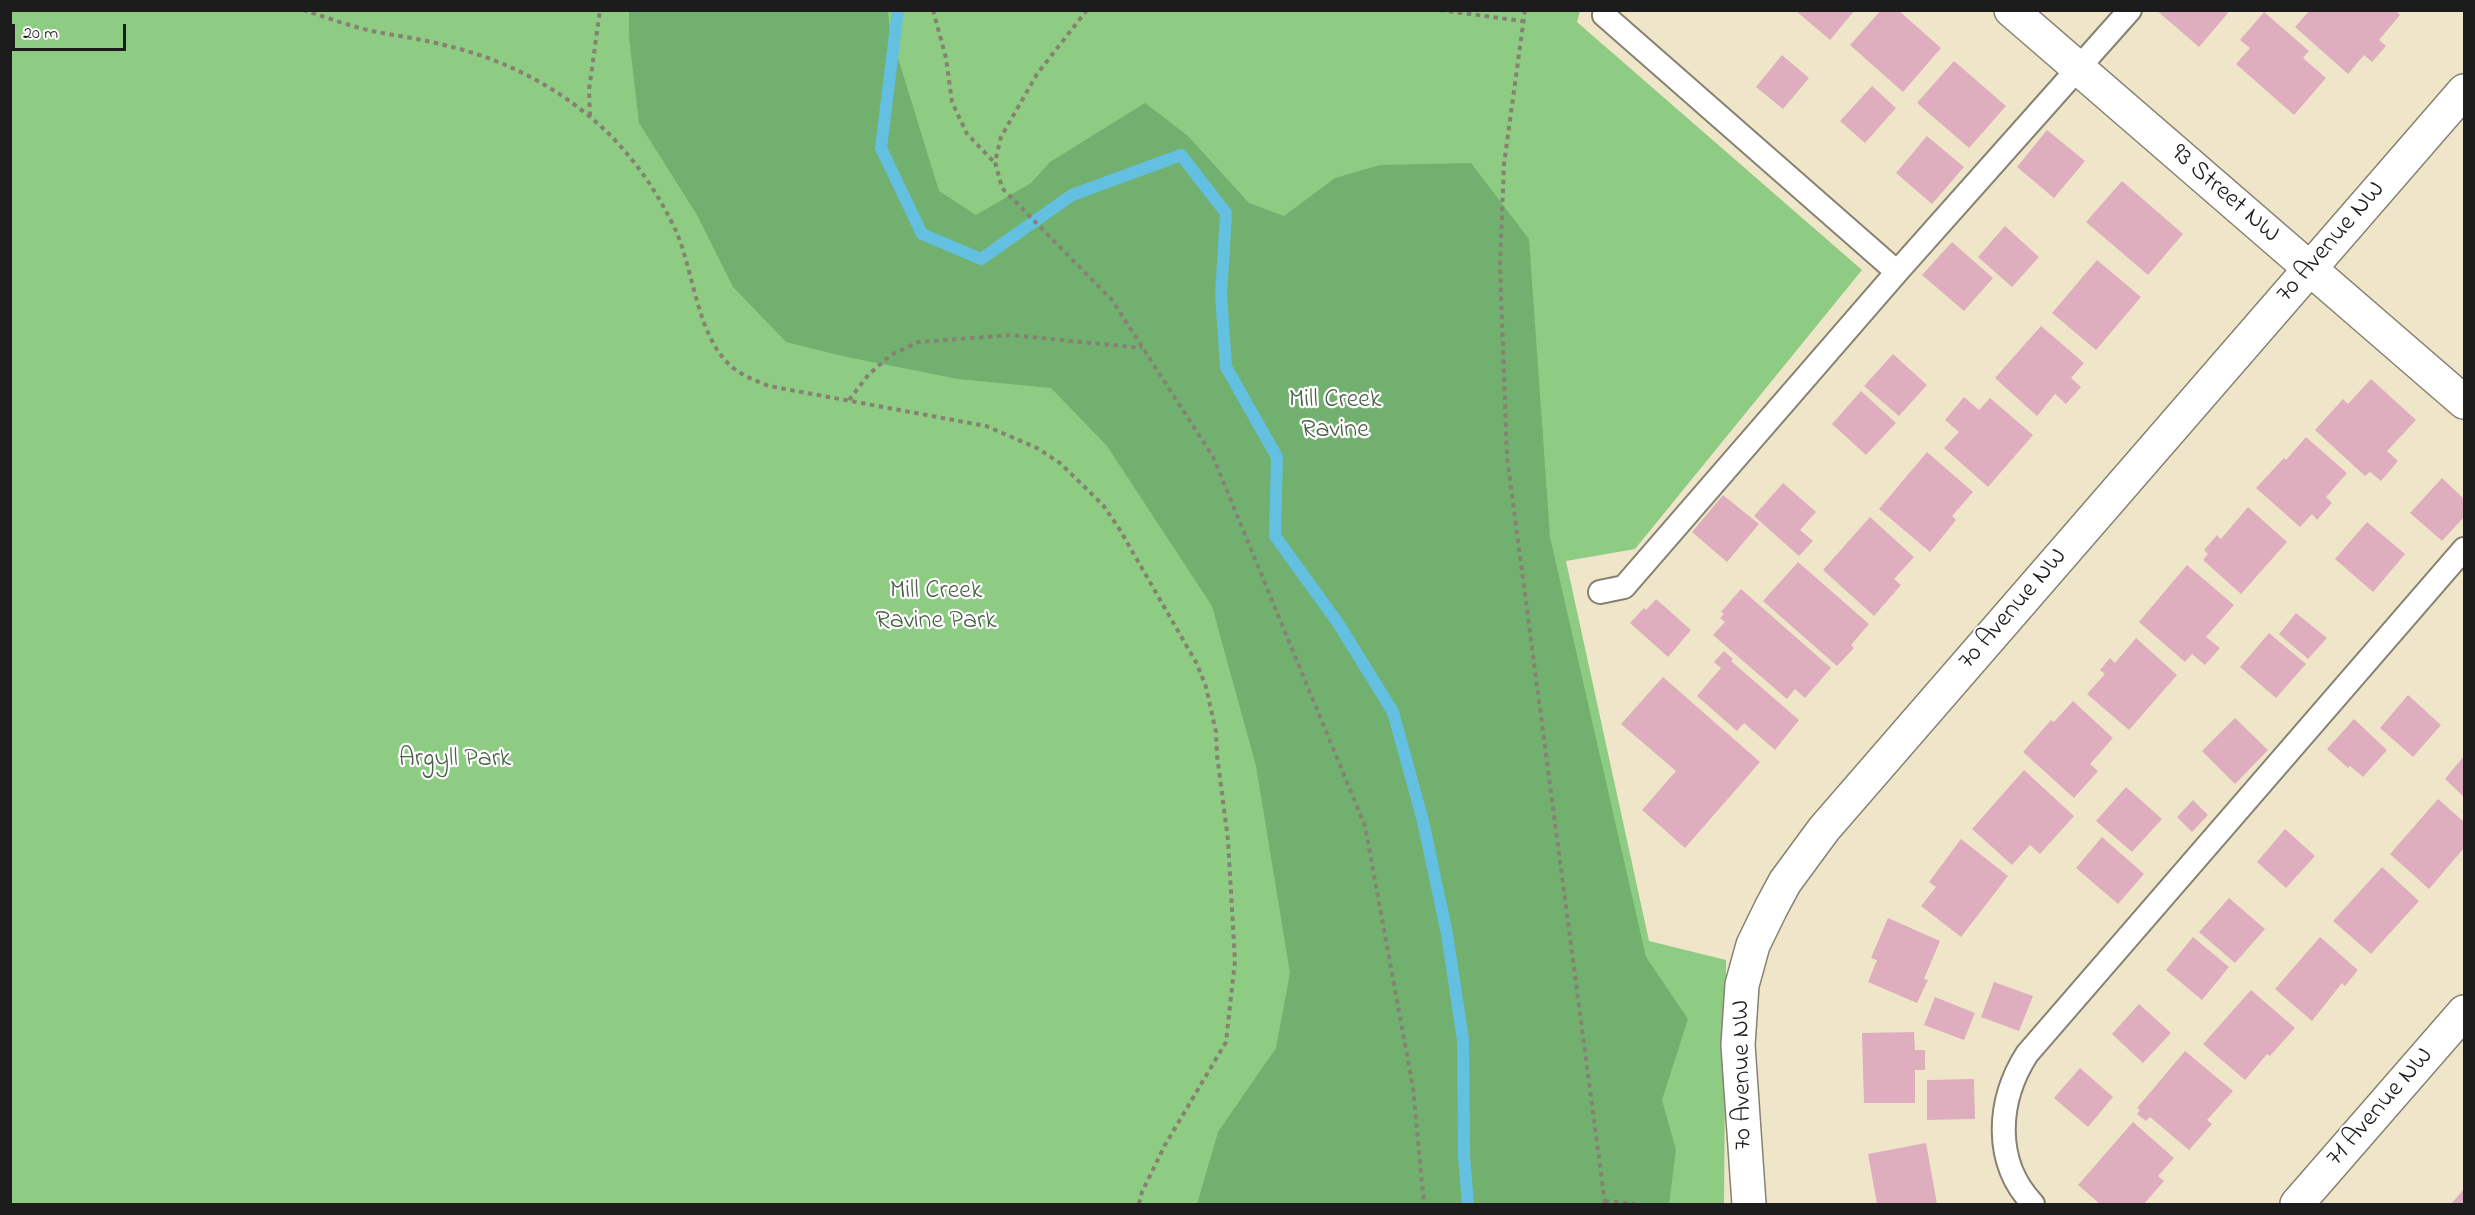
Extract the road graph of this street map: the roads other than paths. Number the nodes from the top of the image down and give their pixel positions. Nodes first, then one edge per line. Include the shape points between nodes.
1 (1605, 10) edge
2 (2011, 10) edge
3 (2130, 10) edge
4 (2079, 69) junction
5 (2464, 91) edge
6 (2310, 269) junction
7 (1897, 272) junction
8 (2464, 402) edge
9 (2464, 549) edge
10 (1600, 592) dead end
11 (2464, 1012) edge
12 (1749, 1204) edge
13 (2033, 1204) edge
14 (2297, 1204) edge

1 - 7 lane via 1604,15
2 - 4 street, 93 Street NW
3 - 4 lane
4 - 6 street, 93 Street NW
4 - 7 lane
5 - 6 street, 70 Avenue NW
6 - 8 street, 93 Street NW
6 - 12 street, 70 Avenue NW via 1824,829 1785,882 1752,945 1742,985 1738,1045
7 - 10 lane via 1624,587
9 - 13 lane via 2027,1054 2006,1099 2004,1132 2006,1160 2015,1181
11 - 14 street, 71 Avenue NW

